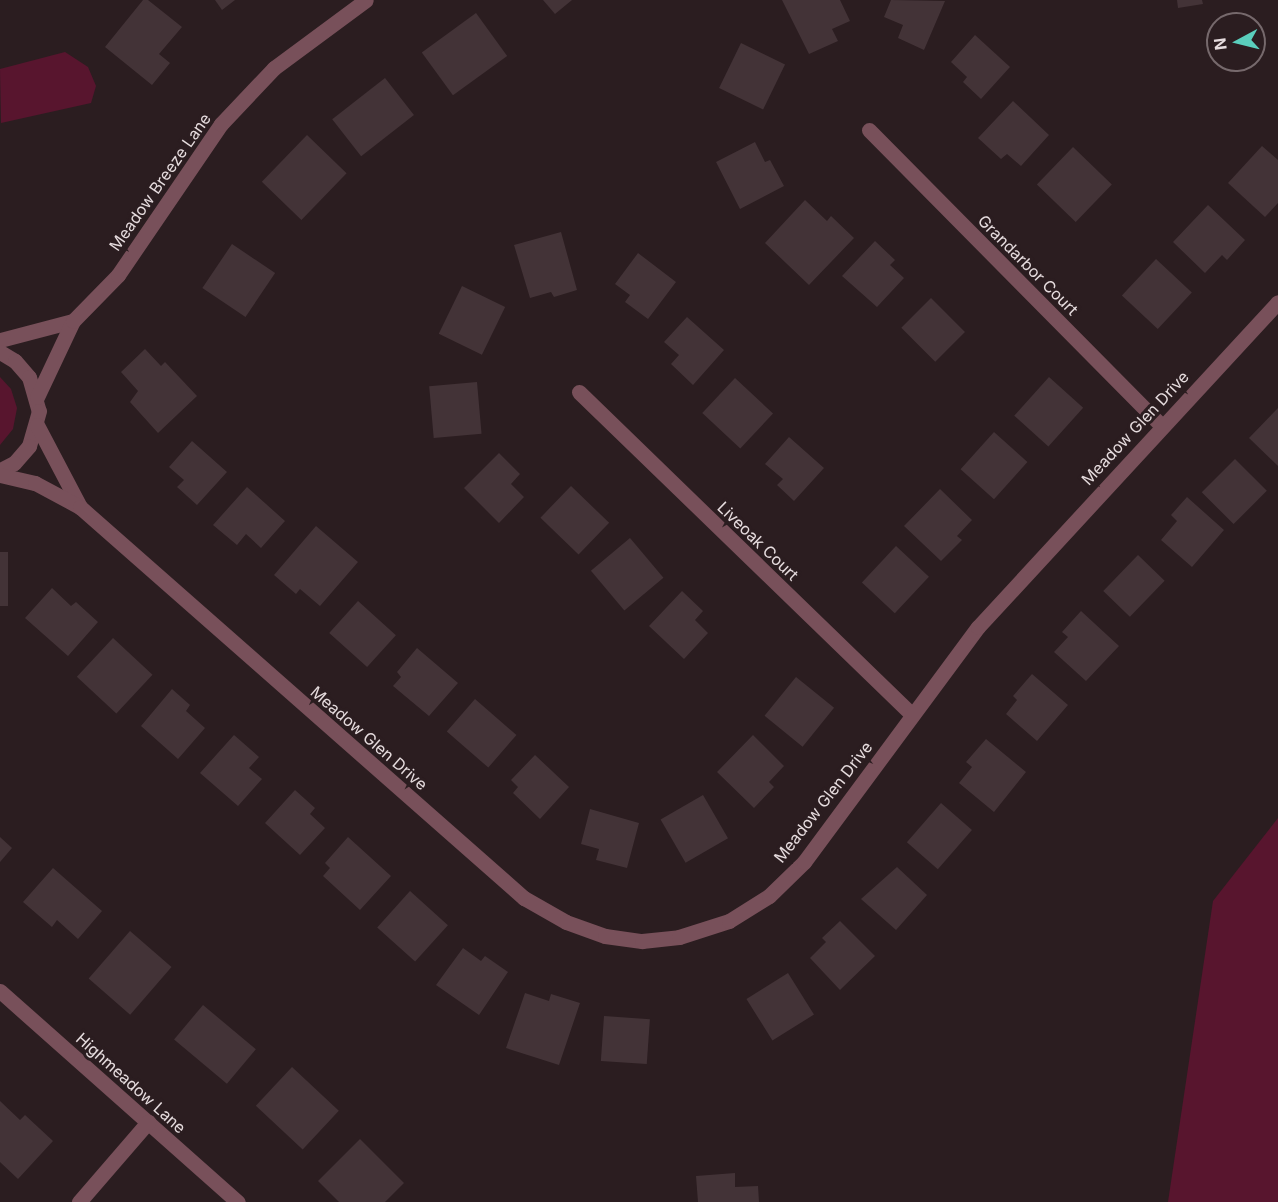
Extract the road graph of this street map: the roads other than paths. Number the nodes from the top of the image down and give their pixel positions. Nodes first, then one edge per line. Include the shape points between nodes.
1 (366, 0) edge
2 (869, 130) dead end
3 (1278, 302) edge
4 (73, 321) junction
5 (0, 340) edge
6 (0, 352) edge
7 (579, 392) dead end
8 (37, 398) junction
9 (37, 425) junction
10 (1162, 426) junction
11 (0, 470) edge
12 (0, 475) edge
13 (80, 507) junction
14 (912, 715) junction
15 (0, 991) edge
16 (148, 1122) junction
17 (79, 1202) edge
18 (238, 1202) edge

1 - 4 street, Meadow Breeze Lane via 273,68 221,124 118,274
2 - 10 street, Grandarbor Court
3 - 10 street, Meadow Glen Drive
4 - 5 street
4 - 8 street, Meadow Breeze Lane
6 - 8 street via 29,377
7 - 14 street, Liveoak Court
8 - 9 street
9 - 11 street via 29,446 14,463
9 - 13 street, Meadow Glen Drive
10 - 14 street, Meadow Glen Drive via 978,627
12 - 13 street, Meadow Glen Drive via 35,483
13 - 14 street, Meadow Glen Drive via 524,898 566,922 605,936 642,941 696,933 729,921 769,896 804,862
15 - 16 street, Highmeadow Lane
16 - 17 street
16 - 18 street, Highmeadow Lane

